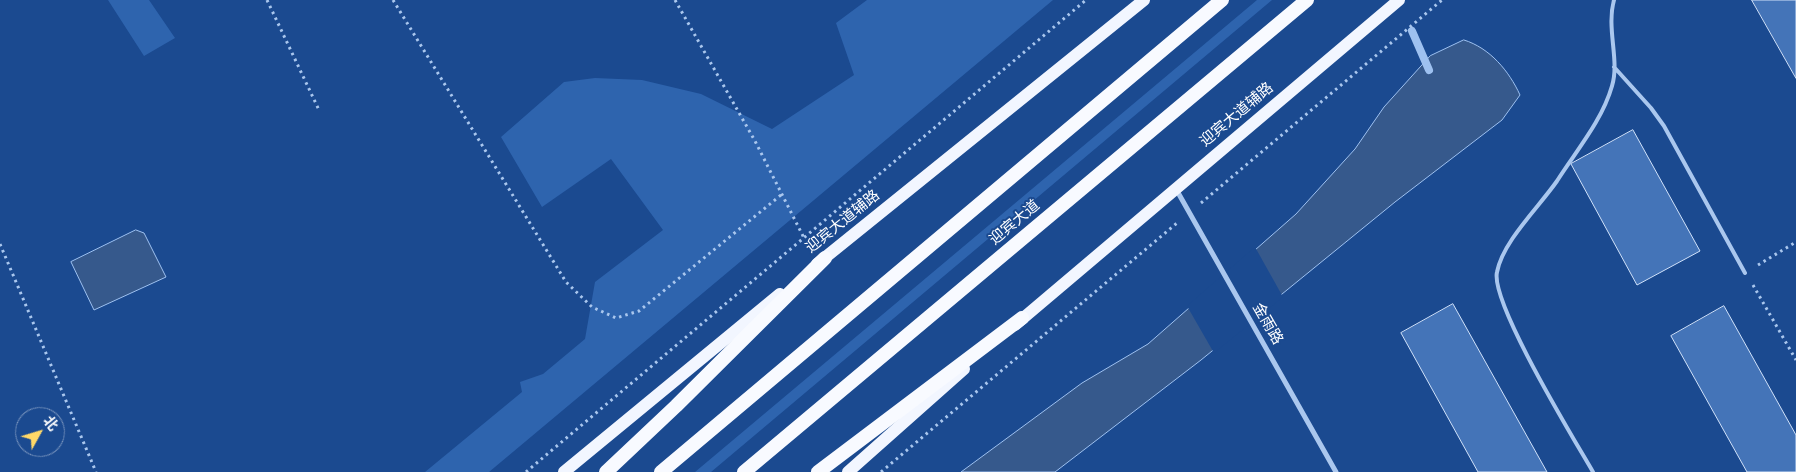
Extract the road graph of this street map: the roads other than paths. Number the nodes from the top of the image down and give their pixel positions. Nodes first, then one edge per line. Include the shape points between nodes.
1 (1144, 0) edge
2 (1222, 0) edge
3 (1307, 0) edge
4 (1399, 0) edge
5 (1614, 0) edge
6 (1614, 67) junction
7 (1176, 188) junction
8 (824, 258) junction
9 (1746, 273) road end
10 (1022, 318) junction
11 (564, 472) edge
12 (606, 472) edge
13 (661, 472) edge
14 (744, 472) edge
15 (818, 472) edge
16 (848, 472) edge
17 (1336, 472) edge
18 (1593, 472) edge

1 - 8 main road, 迎宾大道辅路
2 - 13 highway
3 - 14 highway, 迎宾大道
4 - 7 main road, 迎宾大道辅路
5 - 6 lane via 1611,27
6 - 9 lane via 1664,126
6 - 18 lane via 1613,85 1602,113 1548,194 1508,246 1496,273 1505,306 1522,345
7 - 10 main road, 迎宾大道辅路
7 - 17 street, 金雨路
8 - 11 main road, 迎宾大道辅路
8 - 12 highway
10 - 15 highway
10 - 16 main road, 迎宾大道辅路

